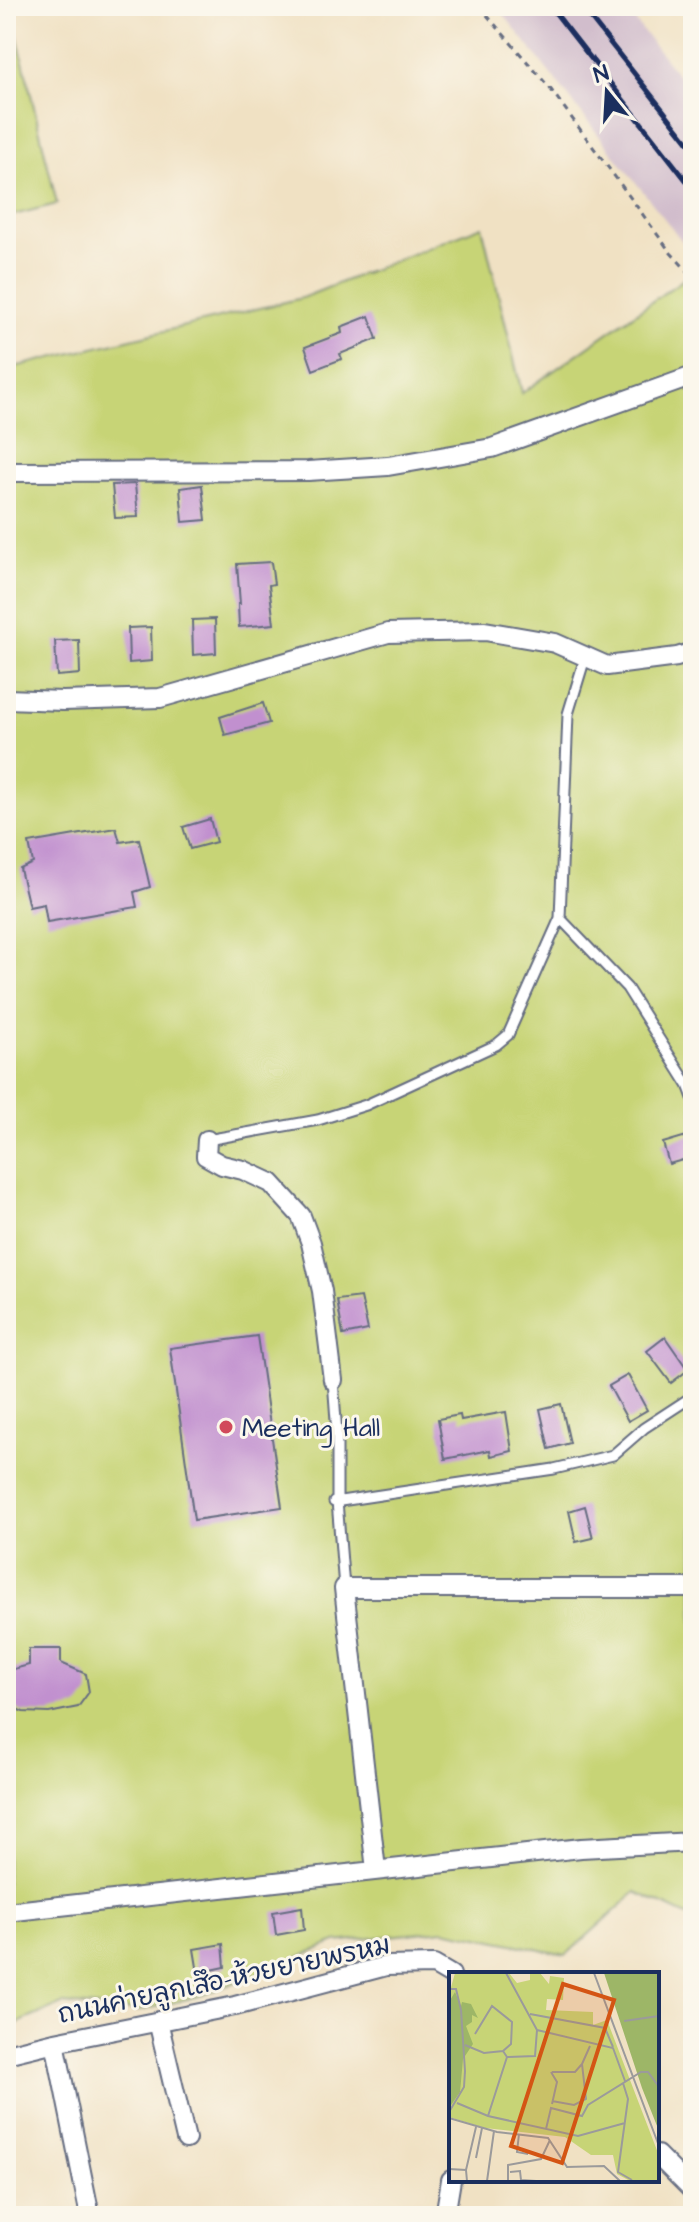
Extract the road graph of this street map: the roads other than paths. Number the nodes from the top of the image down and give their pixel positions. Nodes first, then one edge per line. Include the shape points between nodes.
1 (693, 376) edge
2 (6, 472) edge
3 (693, 652) edge
4 (585, 658) junction
5 (6, 699) edge
6 (560, 918) junction
7 (693, 1098) edge
8 (207, 1140) joint
9 (333, 1380) joint
10 (693, 1396) edge
11 (335, 1502) junction
12 (344, 1588) junction
13 (693, 1588) edge
14 (693, 1842) edge
15 (376, 1870) junction
16 (6, 1912) edge
17 (449, 1974) edge
18 (158, 2021) junction
19 (55, 2042) junction
20 (6, 2054) edge
21 (186, 2139) dead end
22 (659, 2157) edge
23 (451, 2182) edge
24 (693, 2191) edge
25 (90, 2216) edge
26 (445, 2216) edge

1 - 2 street via 492,448 388,466
3 - 4 street via 607,666
4 - 5 street via 555,643 485,631 388,633 160,698
4 - 6 lane via 568,714
6 - 7 lane via 627,988
6 - 8 lane via 508,1035 496,1045 357,1108
8 - 9 street via 206,1156 271,1183 301,1216 322,1291
9 - 11 lane
10 - 11 lane via 613,1455
11 - 12 lane
12 - 13 street
12 - 15 street
14 - 15 street
15 - 16 street
17 - 18 street, ถนนค่ายลูกเสึอ-ห้วยยายพรหม via 434,1965 386,1966
18 - 19 street, ถนนค่ายลูกเสึอ-ห้วยยายพรหม
18 - 21 street
19 - 20 street, ถนนค่ายลูกเสึอ-ห้วยยายพรหม
19 - 25 street
22 - 24 street
23 - 26 street

